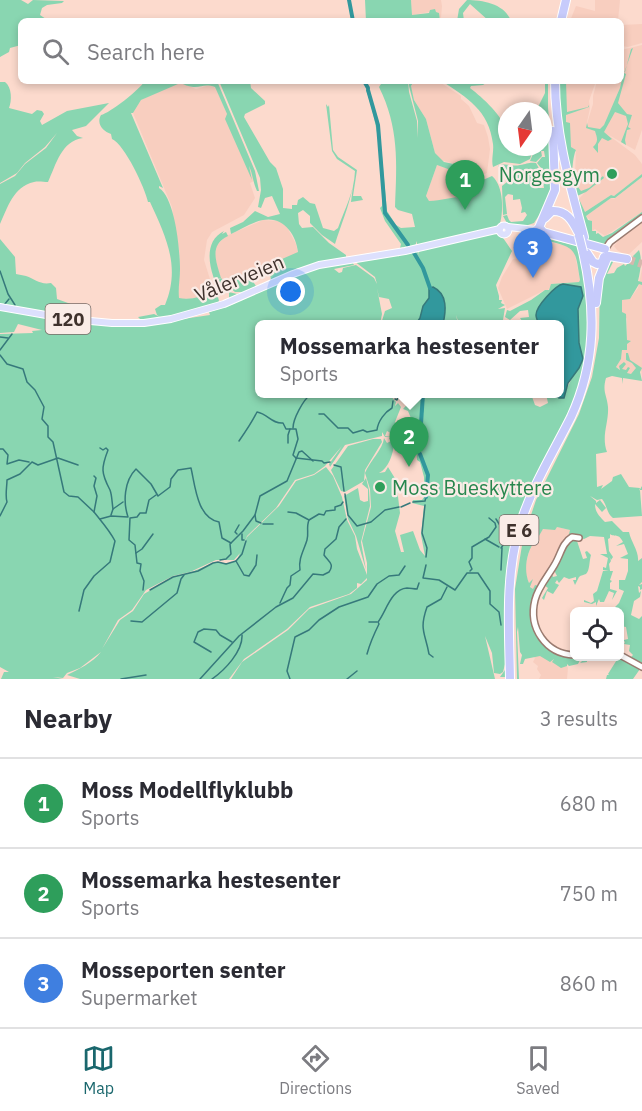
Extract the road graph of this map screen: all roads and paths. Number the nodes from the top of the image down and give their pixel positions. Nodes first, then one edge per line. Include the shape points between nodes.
1 (561, 0) edge
2 (566, 0) edge
3 (557, 18) edge
4 (562, 18) edge
5 (553, 84) edge
6 (553, 84) edge
7 (553, 131) junction
8 (642, 218) edge
9 (539, 232) junction
10 (580, 235) junction
11 (585, 252) junction
12 (607, 252) junction
13 (623, 258) tunnel mouth
14 (221, 298) dead end
15 (229, 302) junction
16 (596, 303) junction
17 (0, 308) edge
18 (556, 450) junction
19 (579, 538) dead end
20 (511, 619) junction
21 (570, 654) edge
22 (624, 657) edge
23 (642, 667) edge
24 (510, 679) edge
25 (515, 679) edge

1 - 3 highway
2 - 4 highway
5 - 7 highway, E 6
6 - 10 highway, E 6 via 560,147
7 - 9 highway, E 6 via 555,190
7 - 10 highway, E 6
8 - 12 street via 612,241
9 - 10 highway via 547,215 556,211 569,218
9 - 12 highway, Vålerveien
9 - 15 main road, Vålerveien / 120 via 487,232 344,260 309,268
10 - 11 highway, E 6, bridge
11 - 12 highway via 597,264 603,262
11 - 16 highway, E 6
11 - 18 highway, E 6 via 592,302 590,353 579,398
12 - 13 highway
12 - 16 highway, E 6
14 - 15 main road
15 - 17 main road, Vålerveien / 120 via 189,316 126,324
16 - 18 highway, E 6 via 591,375 580,407
18 - 20 highway, E 6 via 520,525 509,581
19 - 21 street via 571,537 565,543 534,606 536,629 543,641 556,651
20 - 24 highway, E 6
20 - 25 highway, E 6
22 - 23 street

